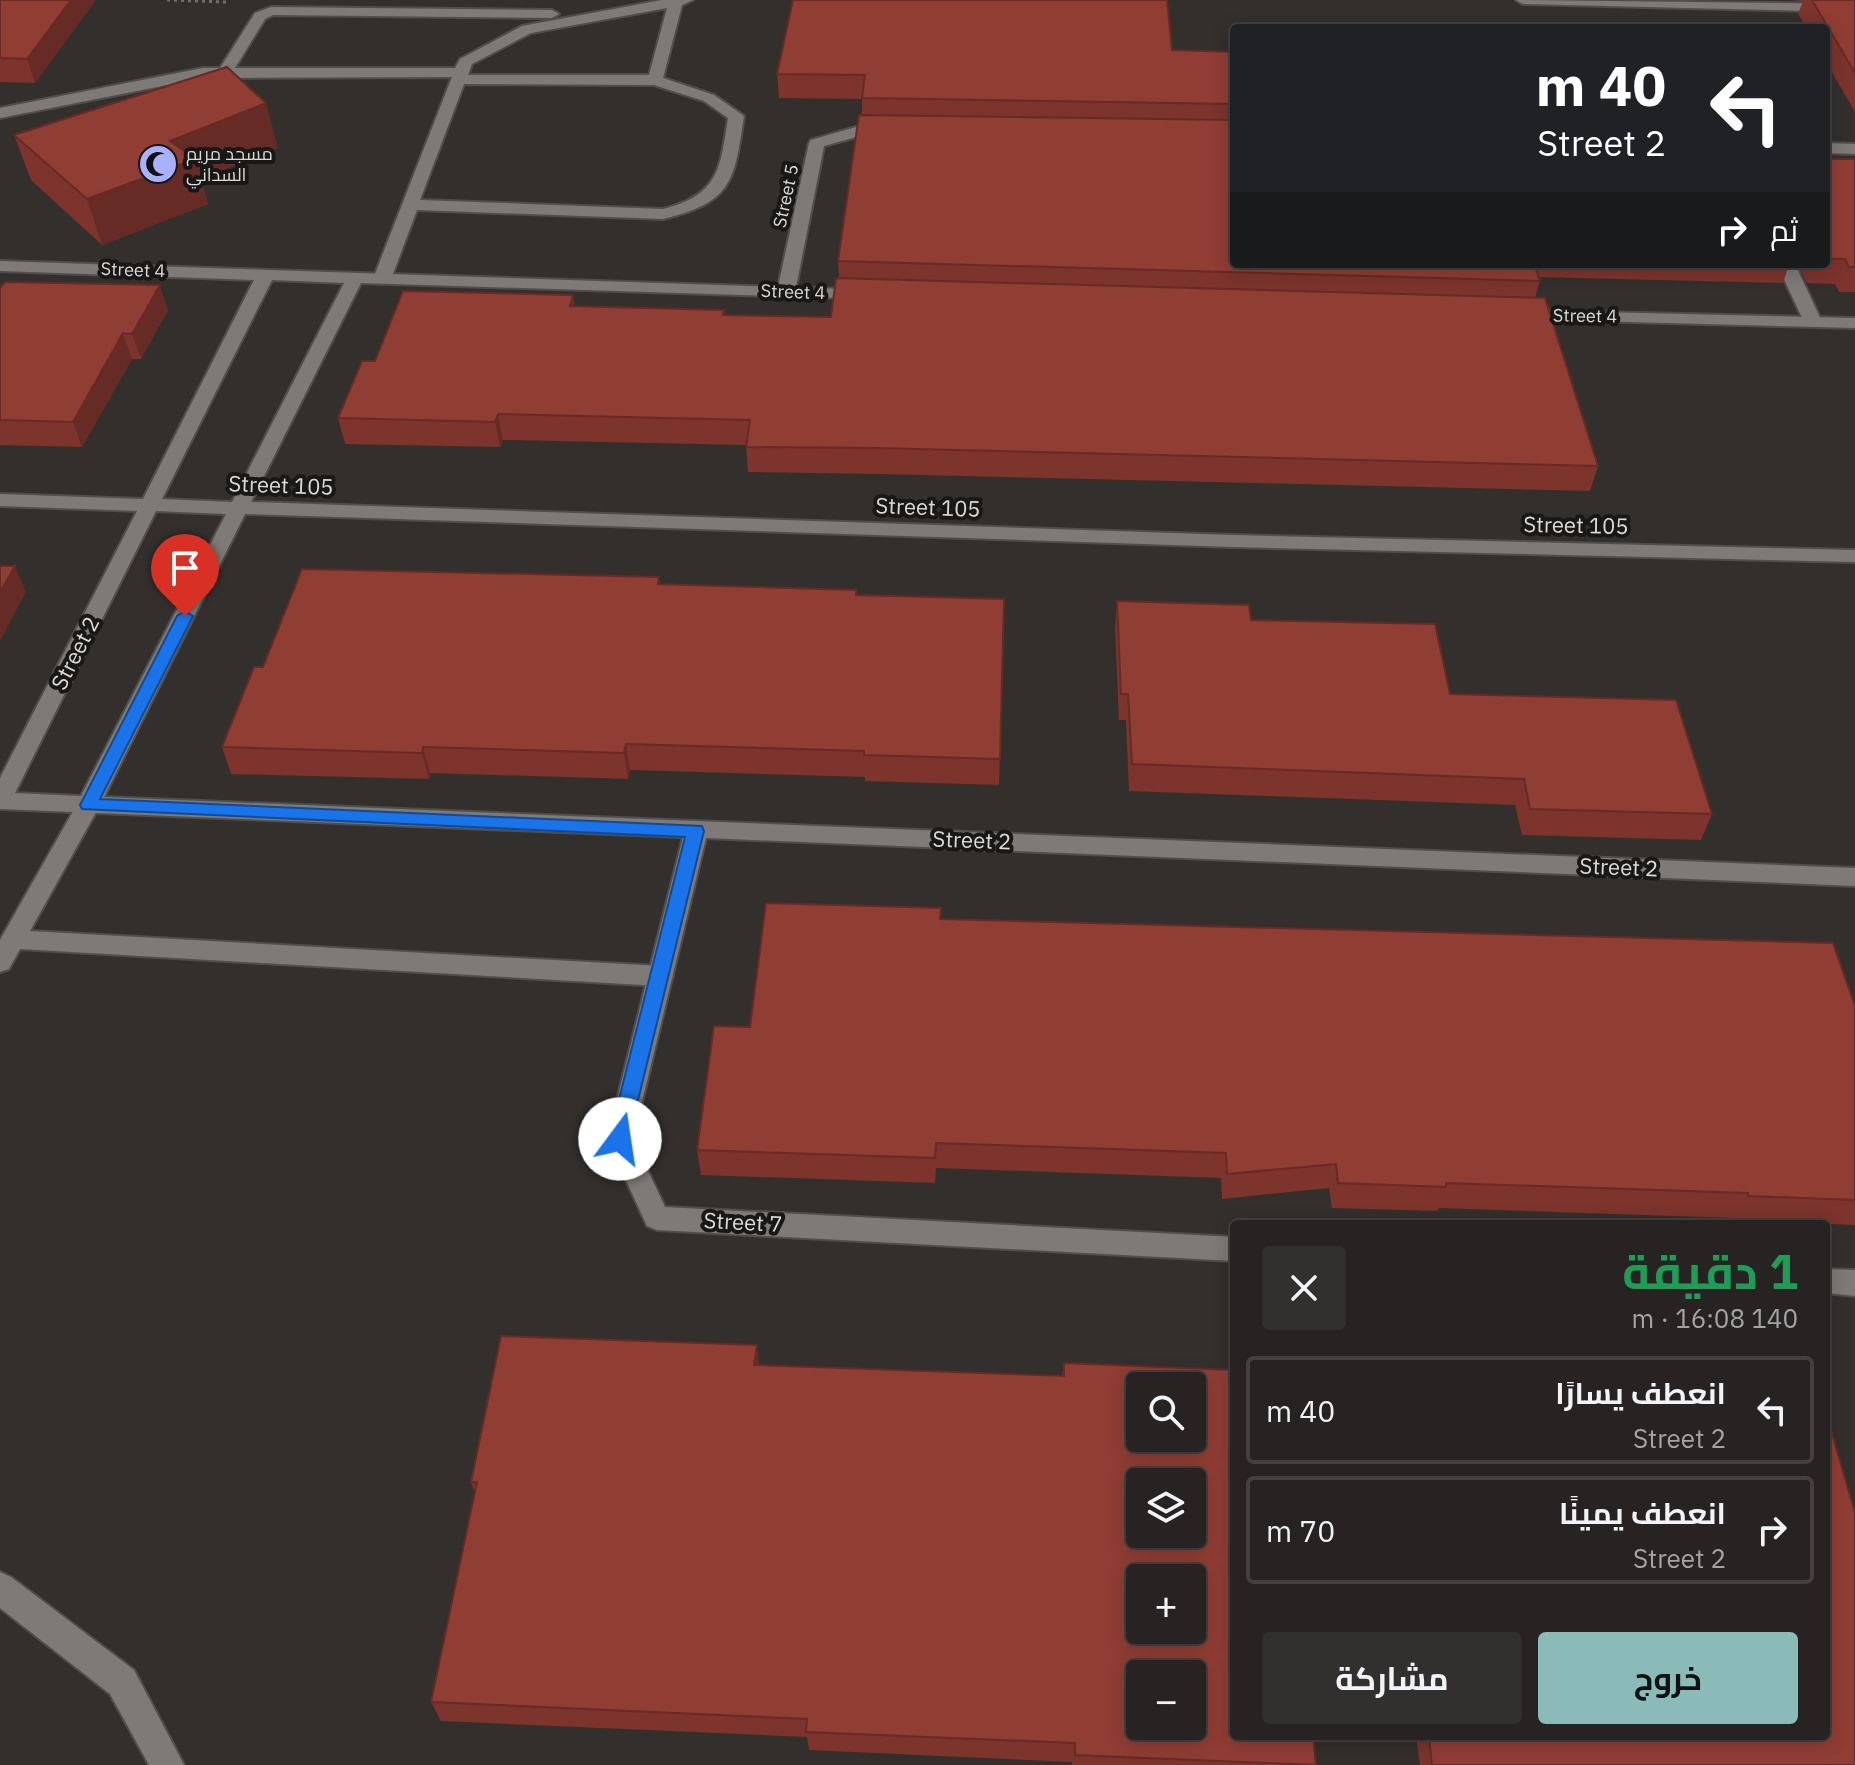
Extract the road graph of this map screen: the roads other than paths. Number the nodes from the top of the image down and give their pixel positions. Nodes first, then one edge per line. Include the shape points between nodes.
1 (1523, 0) edge
2 (681, 1) edge
3 (1855, 8) edge
4 (606, 14) junction
5 (225, 72) junction
6 (460, 75) junction
7 (655, 80) junction
8 (0, 113) edge
9 (912, 130) edge
10 (1830, 148) edge
11 (1855, 149) edge
12 (410, 205) junction
13 (0, 266) edge
14 (1788, 268) edge
15 (266, 274) junction
16 (355, 278) junction
17 (382, 279) junction
18 (786, 292) junction
19 (878, 295) edge
20 (1500, 314) edge
21 (1813, 322) junction
22 (1855, 323) edge
23 (0, 500) edge
24 (149, 505) junction
25 (241, 508) junction
26 (1855, 556) edge
27 (0, 801) edge
28 (88, 805) junction
29 (696, 831) junction
30 (1855, 877) edge
31 (13, 939) junction
32 (0, 962) edge
33 (660, 976) junction
34 (1230, 1249) edge
35 (1830, 1281) edge
36 (1855, 1283) edge
37 (0, 1588) edge
38 (167, 1765) edge

1 - 3 street
2 - 4 street
2 - 7 street
4 - 5 street via 271,11 260,16
4 - 6 street via 527,29 465,62
5 - 6 street
5 - 8 street via 179,76
6 - 7 street
6 - 12 street
7 - 12 street via 709,98 736,116 719,184 699,204 663,214
9 - 18 street, Street 5 via 866,129 817,143
10 - 11 street
12 - 17 street
13 - 15 street, Street 4
14 - 21 street
15 - 16 street, Street 4
15 - 24 street
16 - 17 street, Street 4
16 - 25 street
17 - 18 street, Street 4
18 - 19 street, Street 4
20 - 21 street, Street 4
21 - 22 street, Street 4
23 - 24 street, Street 105
24 - 25 street, Street 105
24 - 27 street, Street 2
25 - 26 street, Street 105
25 - 28 street
27 - 28 street, Street 2
28 - 29 street, Street 2
28 - 31 street
29 - 30 street, Street 2
29 - 33 street, Street 7
31 - 32 street
31 - 33 street
33 - 34 street, Street 7 via 620,1139 657,1218
35 - 36 street
37 - 38 street via 122,1682

